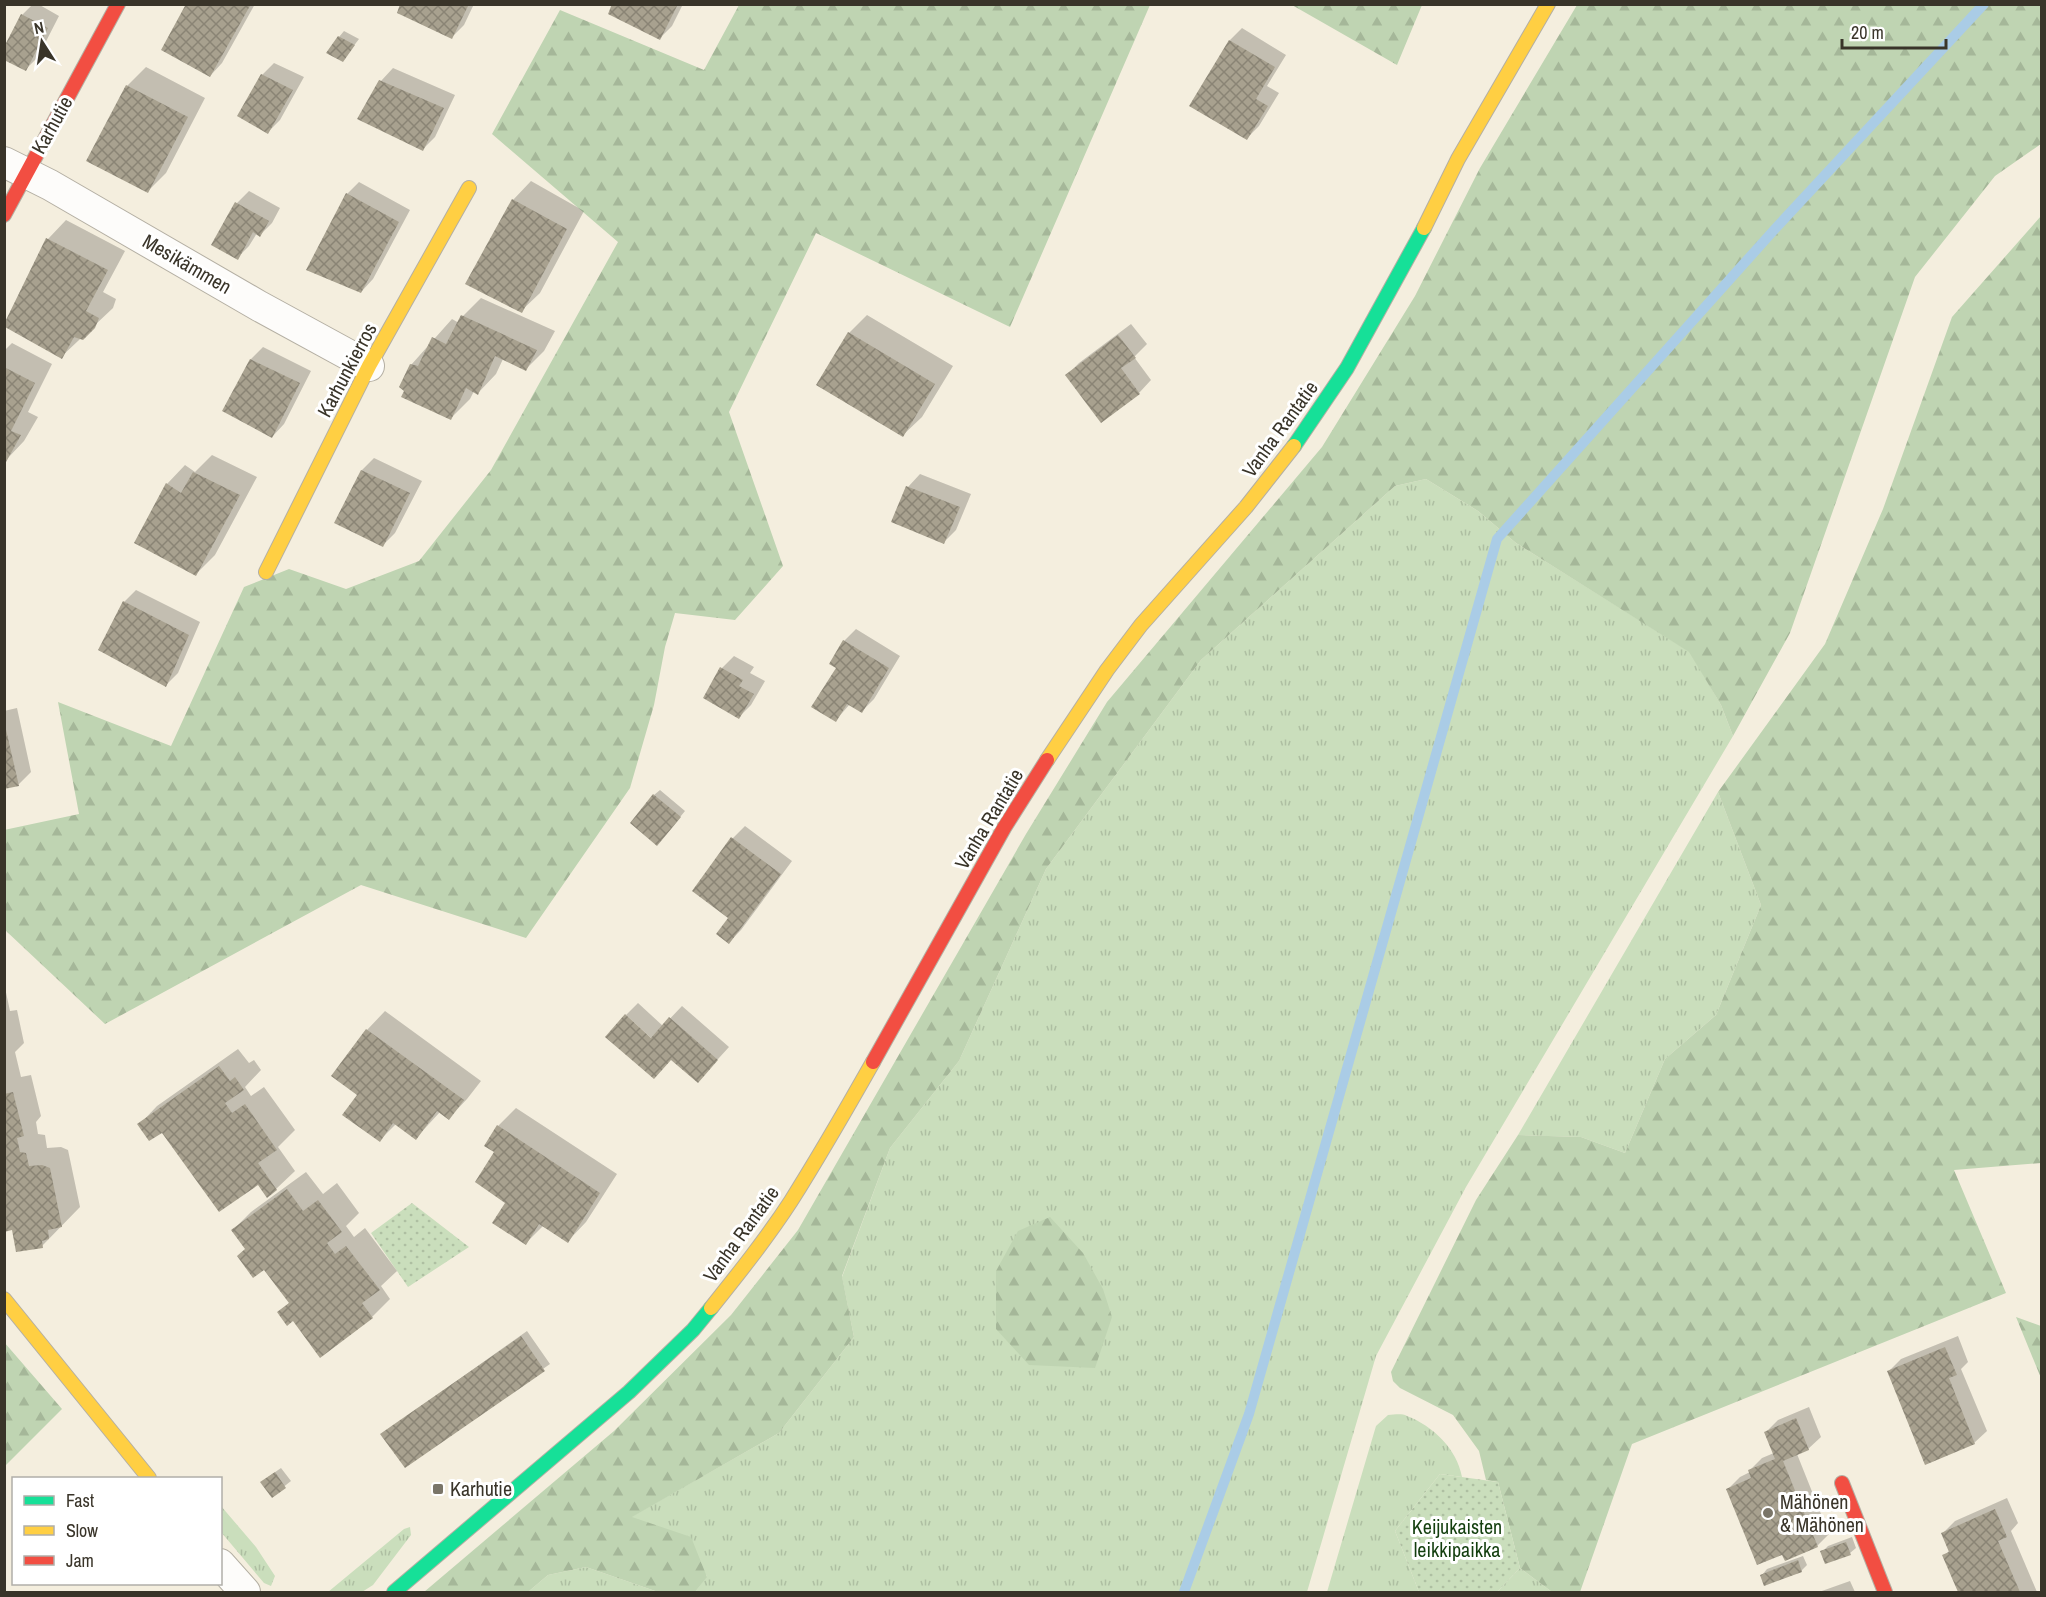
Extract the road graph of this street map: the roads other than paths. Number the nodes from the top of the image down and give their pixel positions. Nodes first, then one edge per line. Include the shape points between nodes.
1 (118, 4) edge
2 (1548, 4) edge
3 (15, 167) edge
4 (469, 188) dead end
5 (4, 215) edge
6 (369, 366) junction
7 (266, 572) dead end
8 (4, 1299) edge
9 (147, 1477) edge
10 (1842, 1483) dead end
11 (222, 1566) edge
12 (245, 1593) edge
13 (394, 1593) edge
14 (1885, 1593) edge

1 - 3 main road, Karhutie
2 - 13 main road, Vanha Rantatie via 1458,159 1409,258 1347,368 1301,438 1246,507 1141,625 1072,722 1004,828 827,1143 745,1265 693,1330 629,1392
3 - 5 main road, Karhutie
3 - 6 street, Mesikämmen
4 - 6 main road, Karhunkierros
6 - 7 main road, Karhunkierros
8 - 9 main road
10 - 14 main road
11 - 12 street

